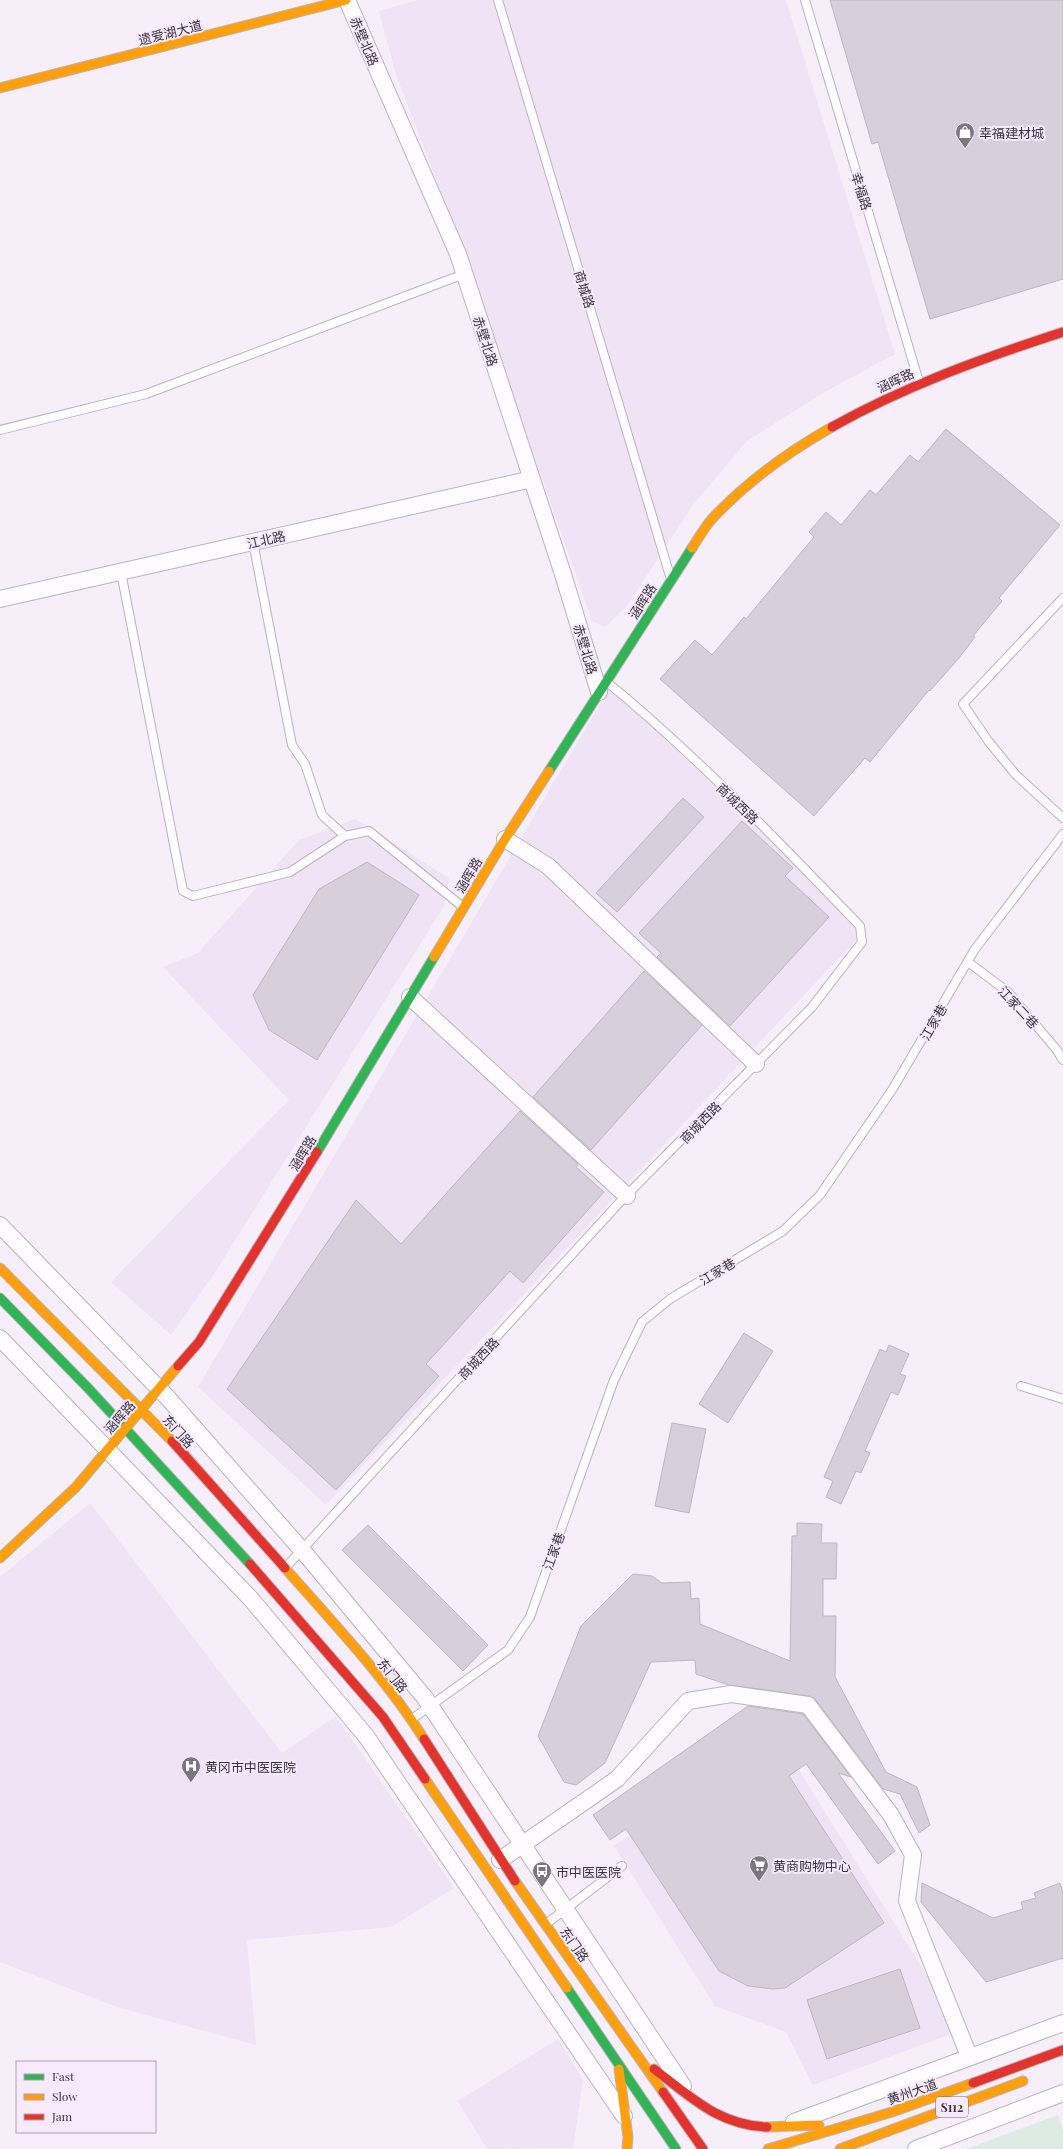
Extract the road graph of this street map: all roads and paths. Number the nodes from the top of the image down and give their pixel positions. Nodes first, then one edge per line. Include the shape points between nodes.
1 (347, 0) edge
2 (498, 0) edge
3 (805, 0) edge
4 (0, 88) edge
5 (464, 274) junction
6 (1063, 332) edge
7 (919, 383) junction
8 (0, 430) edge
9 (532, 479) junction
10 (252, 542) junction
11 (121, 572) junction
12 (671, 578) junction
13 (1063, 598) edge
14 (0, 600) edge
15 (603, 687) junction
16 (1063, 818) edge
17 (1063, 834) edge
18 (345, 836) junction
19 (504, 839) junction
20 (464, 907) junction
21 (968, 962) junction
22 (410, 996) junction
23 (1063, 1060) edge
24 (756, 1064) junction
25 (627, 1196) junction
26 (0, 1225) edge
27 (0, 1268) edge
28 (0, 1298) edge
29 (0, 1338) edge
30 (1021, 1386) dead end
31 (160, 1389) junction
32 (1063, 1399) edge
33 (142, 1410) junction
34 (126, 1429) junction
35 (107, 1451) junction
36 (302, 1550) junction
37 (0, 1558) edge
38 (284, 1569) junction
39 (430, 1705) junction
40 (411, 1719) junction
41 (523, 1845) junction
42 (500, 1860) junction
43 (622, 1866) dead end
44 (565, 1909) junction
45 (545, 1925) junction
46 (1063, 2023) edge
47 (1063, 2050) edge
48 (637, 2056) junction
49 (968, 2056) junction
50 (619, 2066) junction
51 (1034, 2077) dead end
52 (1063, 2093) edge
53 (689, 2096) junction
54 (626, 2118) junction
55 (853, 2123) junction
56 (781, 2126) junction
57 (854, 2146) edge
58 (627, 2149) edge
59 (676, 2149) edge
60 (703, 2149) edge
61 (768, 2149) edge
62 (840, 2149) edge
63 (916, 2149) edge

1 - 4 main road, 遗爱湖大道
1 - 5 street, 赤壁北路 via 458,254
2 - 12 lane, 商城路
3 - 7 lane, 幸福路
5 - 8 lane via 146,394
5 - 9 street, 赤壁北路
6 - 7 main road, 涵晖路 via 980,358
7 - 12 main road, 涵晖路 via 840,422 785,456 745,488 710,521
9 - 10 street, 江北路
9 - 15 street, 赤壁北路
10 - 11 street, 江北路
10 - 18 lane via 292,745 305,764 322,815
11 - 14 street, 江北路
11 - 18 lane via 184,891 193,896 290,872
12 - 15 main road, 涵晖路
13 - 16 lane via 962,704 1016,775
15 - 19 main road, 涵晖路
15 - 24 lane, 商城西路 via 646,713 860,926 862,942 812,1007
17 - 21 lane, 江家巷 via 975,949
18 - 20 lane via 369,831
19 - 20 main road, 涵晖路
19 - 24 street via 548,866
20 - 22 main road, 涵晖路
21 - 23 lane, 江家二巷 via 1008,992
21 - 39 lane, 江家巷 via 892,1090 820,1195 783,1231 670,1299 642,1322 614,1380 530,1617 508,1650
22 - 25 street
22 - 31 main road, 涵晖路 via 236,1285 199,1342
24 - 25 lane, 商城西路
25 - 36 lane, 商城西路
26 - 31 street
27 - 33 main road, 东门路
28 - 34 main road
29 - 35 street
30 - 32 lane
31 - 33 main road, 涵晖路
31 - 36 street
33 - 34 main road, 涵晖路
33 - 38 main road, 东门路
34 - 35 main road, 涵晖路
34 - 50 main road via 264,1579 383,1717
35 - 37 main road, 涵晖路 via 76,1487
35 - 54 street via 251,1599 366,1736
36 - 38 lane, 商城西路
36 - 39 street
38 - 40 main road, 东门路 via 346,1637
39 - 40 lane, 江家巷
39 - 41 street
40 - 42 main road, 东门路
41 - 42 street
41 - 44 street
41 - 49 street via 617,1779 688,1701 731,1694 808,1705 891,1814 913,1855 907,1901
42 - 45 main road, 东门路
43 - 44 lane
44 - 45 lane
44 - 53 street
45 - 48 main road, 东门路
46 - 49 street
47 - 55 main road, 黄州大道 / S112 via 892,2112
48 - 53 main road
48 - 60 main road, 东门路
49 - 56 street
50 - 54 main road
50 - 59 main road
51 - 57 main road, S112
52 - 63 street
53 - 56 main road via 728,2120
54 - 58 main road
55 - 56 main road
55 - 61 main road, 黄州大道 / S112
57 - 62 main road, S112

